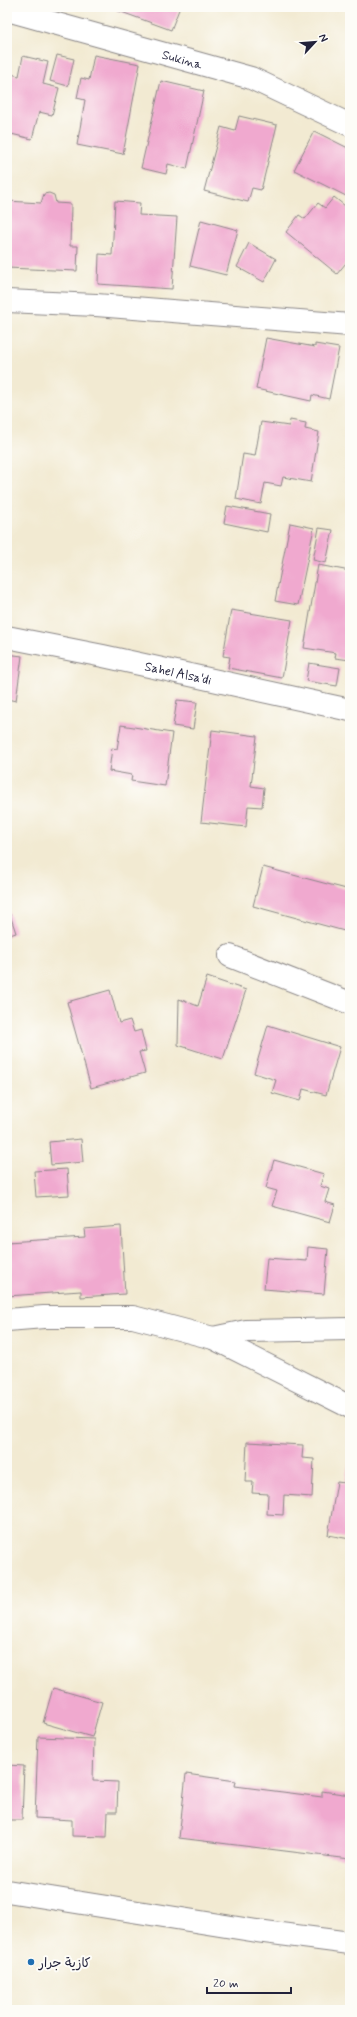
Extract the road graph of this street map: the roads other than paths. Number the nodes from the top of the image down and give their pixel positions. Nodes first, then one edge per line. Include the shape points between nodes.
1 (7, 10) edge
2 (350, 125) edge
3 (7, 301) edge
4 (350, 325) edge
5 (7, 637) edge
6 (350, 710) edge
7 (230, 956) dead end
8 (350, 1003) edge
9 (7, 1320) edge
10 (350, 1329) edge
11 (213, 1338) junction
12 (350, 1407) edge
13 (7, 1891) edge
14 (350, 1943) edge

1 - 2 street, Sukina via 251,78
3 - 4 street via 96,305
5 - 6 street, Sahel Alsa'di
7 - 8 street
9 - 11 street via 44,1317 133,1317
10 - 11 street via 246,1331
11 - 12 street
13 - 14 street via 257,1931

